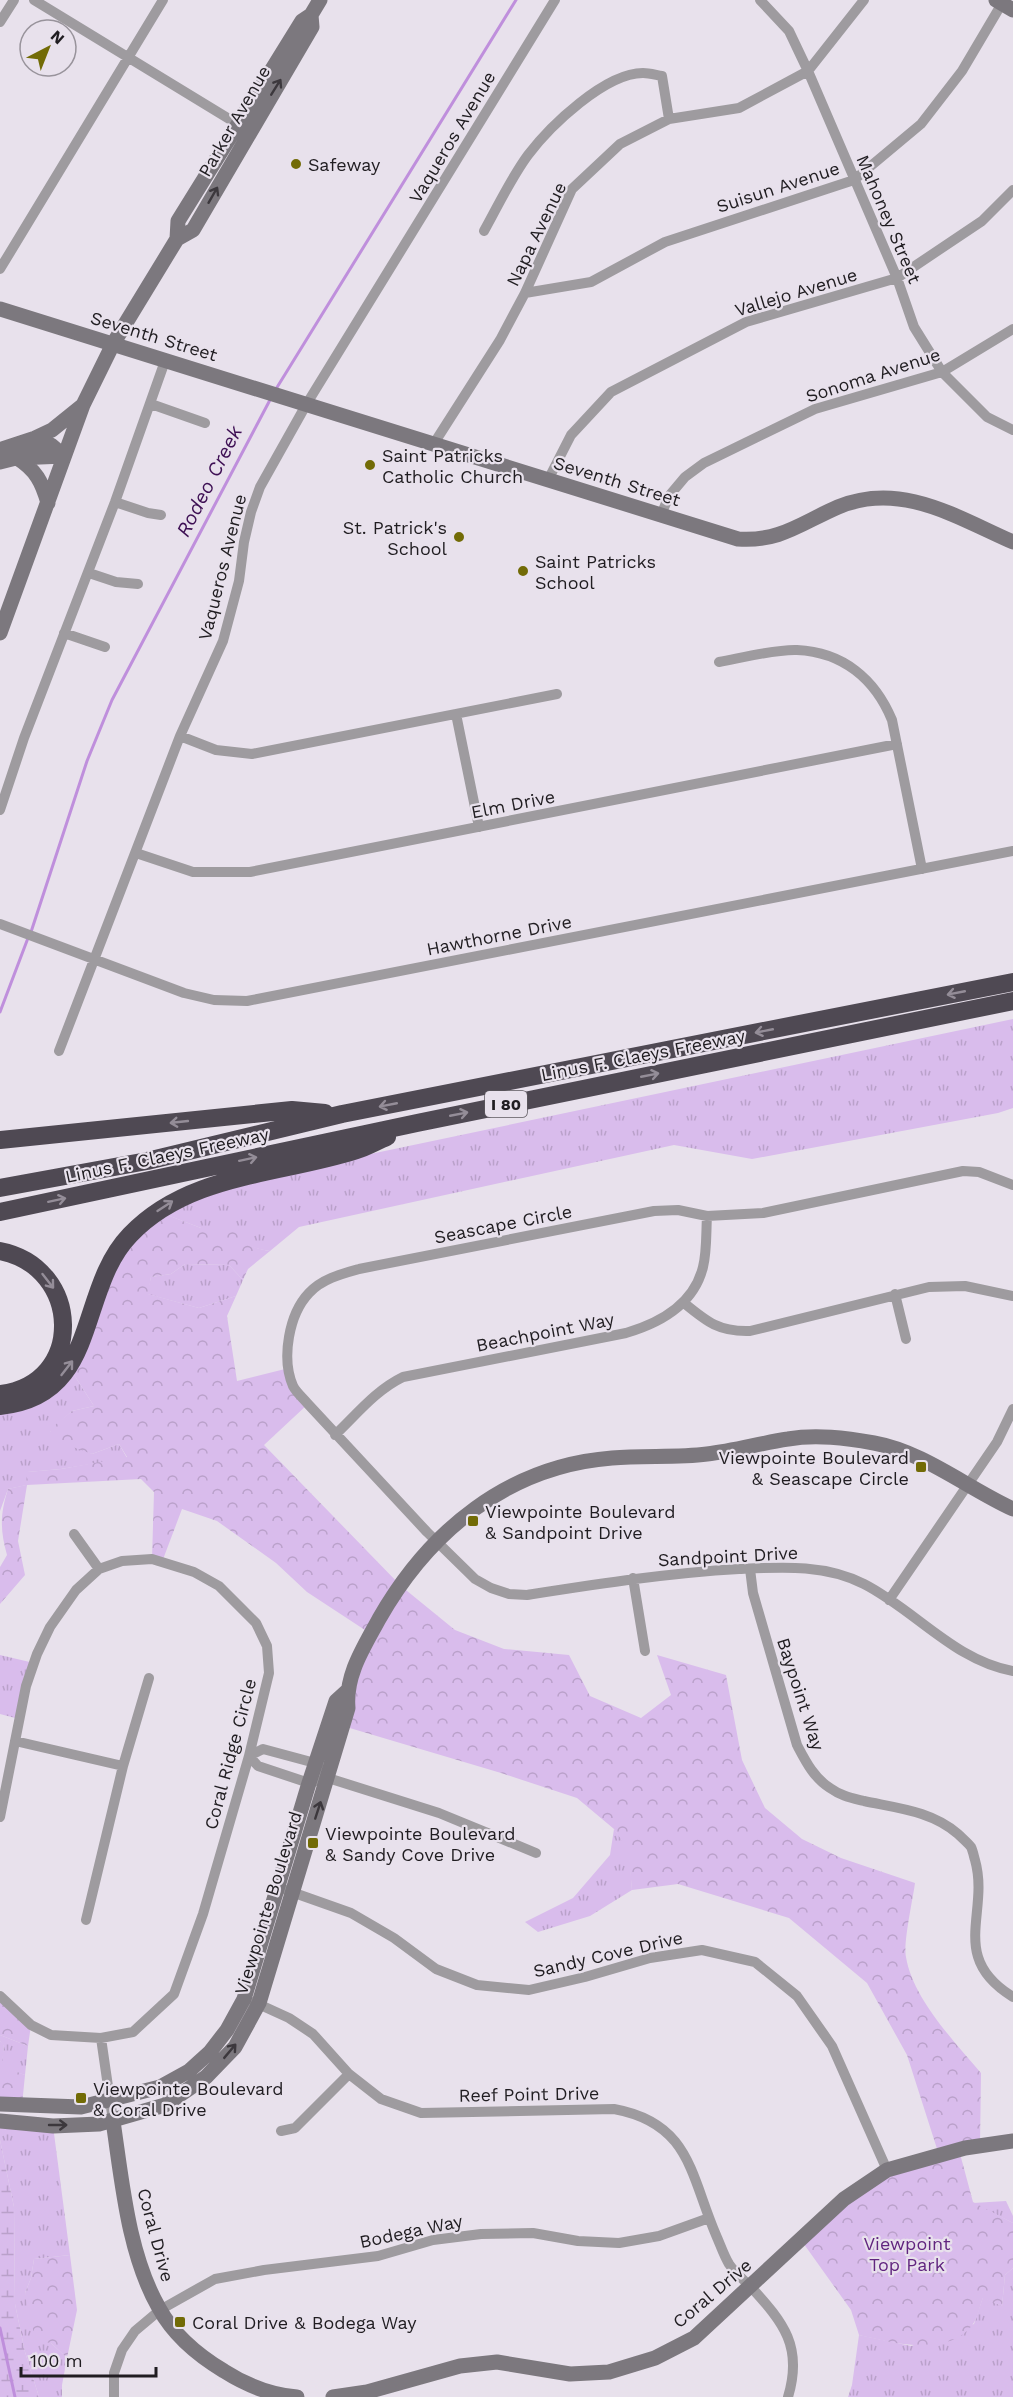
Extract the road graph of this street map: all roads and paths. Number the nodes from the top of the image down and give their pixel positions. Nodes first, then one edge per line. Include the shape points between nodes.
1 (14, 0) edge
2 (34, 0) edge
3 (163, 0) edge
4 (320, 0) edge
5 (555, 0) edge
6 (759, 0) edge
7 (864, 0) edge
8 (1003, 3) edge
9 (0, 22) edge
10 (128, 57) junction
11 (808, 71) junction
12 (669, 119) junction
13 (244, 128) junction
14 (854, 180) junction
15 (1013, 190) edge
16 (484, 231) dead end
17 (0, 269) edge
18 (897, 279) junction
19 (525, 293) junction
20 (0, 309) edge
21 (1013, 329) edge
22 (113, 344) junction
23 (165, 361) junction
24 (942, 372) junction
25 (151, 404) junction
26 (83, 405) junction
27 (306, 405) junction
28 (205, 423) dead end
29 (1013, 430) edge
30 (434, 445) junction
31 (1, 453) edge
32 (64, 456) junction
33 (16, 458) junction
34 (548, 480) junction
35 (115, 502) junction
36 (48, 503) junction
37 (161, 515) dead end
38 (661, 515) junction
39 (1013, 542) edge
40 (88, 573) junction
41 (138, 584) dead end
42 (0, 633) edge
43 (64, 633) junction
44 (105, 648) dead end
45 (719, 662) dead end
46 (557, 694) dead end
47 (456, 714) junction
48 (180, 736) junction
49 (897, 744) junction
50 (0, 810) edge
51 (479, 827) junction
52 (1013, 851) edge
53 (135, 853) junction
54 (922, 869) junction
55 (0, 924) edge
56 (94, 960) junction
57 (1013, 982) edge
58 (1013, 1001) edge
59 (59, 1051) dead end
60 (342, 1114) junction
61 (417, 1123) junction
62 (0, 1140) edge
63 (1013, 1185) edge
64 (0, 1188) edge
65 (0, 1212) edge
66 (707, 1216) junction
67 (0, 1251) edge
68 (895, 1294) junction
69 (1013, 1296) edge
70 (684, 1303) junction
71 (906, 1339) dead end
72 (0, 1394) edge
73 (0, 1406) edge
74 (1013, 1409) edge
75 (335, 1435) junction
76 (968, 1485) junction
77 (1013, 1509) edge
78 (74, 1534) dead end
79 (437, 1542) junction
80 (99, 1569) junction
81 (750, 1569) junction
82 (633, 1578) junction
83 (889, 1600) junction
84 (645, 1651) dead end
85 (1013, 1671) edge
86 (149, 1678) dead end
87 (347, 1691) junction
88 (15, 1741) junction
89 (249, 1756) junction
90 (315, 1763) junction
91 (123, 1766) junction
92 (328, 1778) junction
93 (309, 1782) junction
94 (0, 1817) edge
95 (536, 1853) dead end
96 (277, 1888) junction
97 (294, 1891) junction
98 (86, 1920) dead end
99 (0, 1996) edge
100 (1013, 1997) edge
101 (251, 2001) junction
102 (101, 2038) junction
103 (349, 2074) junction
104 (109, 2100) junction
105 (0, 2104) edge
106 (0, 2121) edge
107 (112, 2121) junction
108 (281, 2131) dead end
109 (1013, 2141) edge
110 (887, 2170) junction
111 (709, 2218) junction
112 (751, 2287) junction
113 (160, 2310) junction
114 (114, 2397) edge
115 (297, 2397) edge
116 (333, 2397) edge
117 (788, 2397) edge

1 - 9 street
2 - 10 street
3 - 10 street
4 - 13 street, Parker Avenue via 302,21
5 - 27 street, Vaqueros Avenue
6 - 11 street, Mahoney Street via 789,31
7 - 11 street, Napa Avenue
8 - 14 street, Suisun Avenue via 962,71 921,124
10 - 13 street
10 - 17 street
11 - 12 street, Napa Avenue via 739,108
11 - 14 street, Mahoney Street
12 - 16 street via 662,76 642,73 614,82 576,105 527,156
12 - 19 street, Napa Avenue via 620,144 572,189
13 - 22 street, Parker Avenue via 193,230 177,239
14 - 18 street, Mahoney Street
14 - 19 street, Suisun Avenue via 665,242 591,282
15 - 18 street, Vallejo Avenue via 982,221
18 - 24 street, Mahoney Street via 914,327
18 - 34 street, Vallejo Avenue via 746,322 611,392 571,435
19 - 30 street, Napa Avenue
20 - 22 street, Seventh Street
21 - 24 street, Sonoma Avenue
22 - 23 street, Seventh Street
22 - 26 street, Parker Avenue
23 - 25 street
23 - 27 street, Seventh Street
24 - 29 street, Mahoney Street via 987,417
24 - 38 street, Sonoma Avenue via 815,409 704,463 669,495
25 - 28 street
25 - 35 street
26 - 31 street via 52,430
26 - 32 street, Parker Avenue
27 - 30 street, Seventh Street
27 - 48 street, Vaqueros Avenue via 260,486 246,532 230,618 213,666
30 - 34 street, Seventh Street
31 - 32 street via 51,446
31 - 33 street
32 - 33 street
32 - 36 street, Parker Avenue
33 - 36 street via 40,478
34 - 38 street, Seventh Street
35 - 37 street
35 - 40 street
36 - 42 street, Parker Avenue
38 - 39 street, Seventh Street via 738,539 756,540 789,532 860,499 907,498
40 - 41 street
40 - 43 street
43 - 44 street
43 - 50 street
45 - 49 street via 795,650 820,653 844,662 866,678 884,700
46 - 47 street
47 - 48 street via 252,754 216,750
47 - 51 street
48 - 53 street, Vaqueros Avenue
49 - 51 street, Elm Drive
49 - 54 street
51 - 53 street, Elm Drive via 250,872 193,872
52 - 54 street, Hawthorne Drive
53 - 56 street, Vaqueros Avenue
54 - 56 street, Hawthorne Drive via 247,1001 214,1000 184,993
55 - 56 street, Hawthorne Drive
56 - 59 street, Vaqueros Avenue
57 -> 60 highway, Linus F. Claeys Freeway / I 80
61 -> 58 highway, Linus F. Claeys Freeway / I 80
60 -> 62 highway via 292,1110
60 - 64 highway, Linus F. Claeys Freeway / I 80 via 147,1161
65 -> 61 highway, Linus F. Claeys Freeway / I 80
73 -> 61 highway via 38,1395 69,1367 80,1348 100,1281 111,1259 146,1218 176,1199 209,1186 359,1150
63 - 66 street, Seascape Circle via 979,1172 963,1171 763,1213
66 - 70 street, Beachpoint Way via 703,1268
66 - 75 street, Seascape Circle via 678,1210 654,1211 334,1276 309,1293 295,1314 288,1349 293,1386
67 -> 72 highway via 28,1261 48,1279 56,1290 64,1323 55,1360 45,1373 15,1392
68 - 69 street via 948,1286
68 - 70 street via 750,1331 722,1329
68 - 71 street
70 - 75 street, Beachpoint Way via 659,1321 626,1333 404,1377 377,1394
74 - 76 street via 997,1442
75 - 79 street, Seascape Circle
76 - 77 street, Viewpointe Boulevard
76 - 79 street, Viewpointe Boulevard via 924,1461 876,1443 843,1438 789,1439 706,1455 612,1458 534,1475 499,1491
76 - 83 street
78 - 80 street
79 - 82 street, Sandpoint Drive via 475,1579 509,1593 527,1595
79 - 87 street, Viewpointe Boulevard via 384,1611 359,1656
80 - 88 street, Coral Ridge Circle via 76,1590 37,1654
80 - 89 street, Coral Ridge Circle via 122,1561 152,1559 194,1572 219,1586 256,1623 267,1646 269,1673
81 - 82 street, Sandpoint Drive
81 - 83 street, Sandpoint Drive via 807,1568 836,1573 865,1584
81 - 100 street, Baypoint Way via 753,1593 805,1761 815,1775 842,1795 941,1821 971,1847 978,1872 976,1950 992,1979
82 - 84 street
83 - 85 street, Sandpoint Drive via 978,1660
86 - 91 street
87 - 90 street, Viewpointe Boulevard via 336,1701
87 - 92 street, Viewpointe Boulevard via 348,1708
88 - 91 street
88 - 94 street, Coral Ridge Circle
89 - 90 street via 263,1749
89 - 93 street via 258,1767
89 - 102 street, Coral Ridge Circle via 203,1914 174,1994 133,2032
90 - 92 street
90 - 93 street, Viewpointe Boulevard
91 - 98 street
92 - 93 street
92 - 95 street via 439,1813
97 -> 92 street, Viewpointe Boulevard
93 - 96 street, Viewpointe Boulevard
96 - 97 street, Sandy Cove Drive
96 - 101 street, Viewpointe Boulevard
97 - 101 street, Viewpointe Boulevard
97 - 110 street, Sandy Cove Drive via 351,1913 436,1969 477,1985 529,1990 650,1958 702,1950 755,1962 797,1996 832,2046
99 - 102 street, Coral Ridge Circle via 31,2025 51,2035
101 - 103 street, Reef Point Drive via 313,2034
101 - 104 street, Viewpointe Boulevard via 210,2052 189,2071 160,2087
107 -> 101 street, Viewpointe Boulevard via 165,2105 206,2078 235,2047
102 - 104 street, Coral Drive
103 - 108 street via 294,2128
103 - 111 street, Reef Point Drive via 381,2099 421,2113 614,2109 638,2114 662,2127 681,2148
104 - 105 street, Viewpointe Boulevard via 81,2107
104 - 107 street, Coral Drive
106 -> 107 street, Viewpointe Boulevard via 53,2126
107 - 113 street, Coral Drive via 137,2253
109 - 110 street, Coral Drive via 965,2148
110 - 112 street, Coral Drive via 844,2199
111 - 112 street, Reef Point Drive via 729,2264
111 - 113 street, Bodega Way via 659,2236 619,2243 534,2233 433,2240 378,2256 215,2279
112 - 116 street, Coral Drive via 694,2338 655,2358 609,2372 570,2374 497,2362 460,2366 367,2392
112 - 117 street, Reef Point Drive via 776,2314 792,2343 793,2380
113 - 114 street, Bodega Way via 135,2331 122,2350 114,2373
113 - 115 street, Coral Drive via 200,2356 239,2381 280,2396

